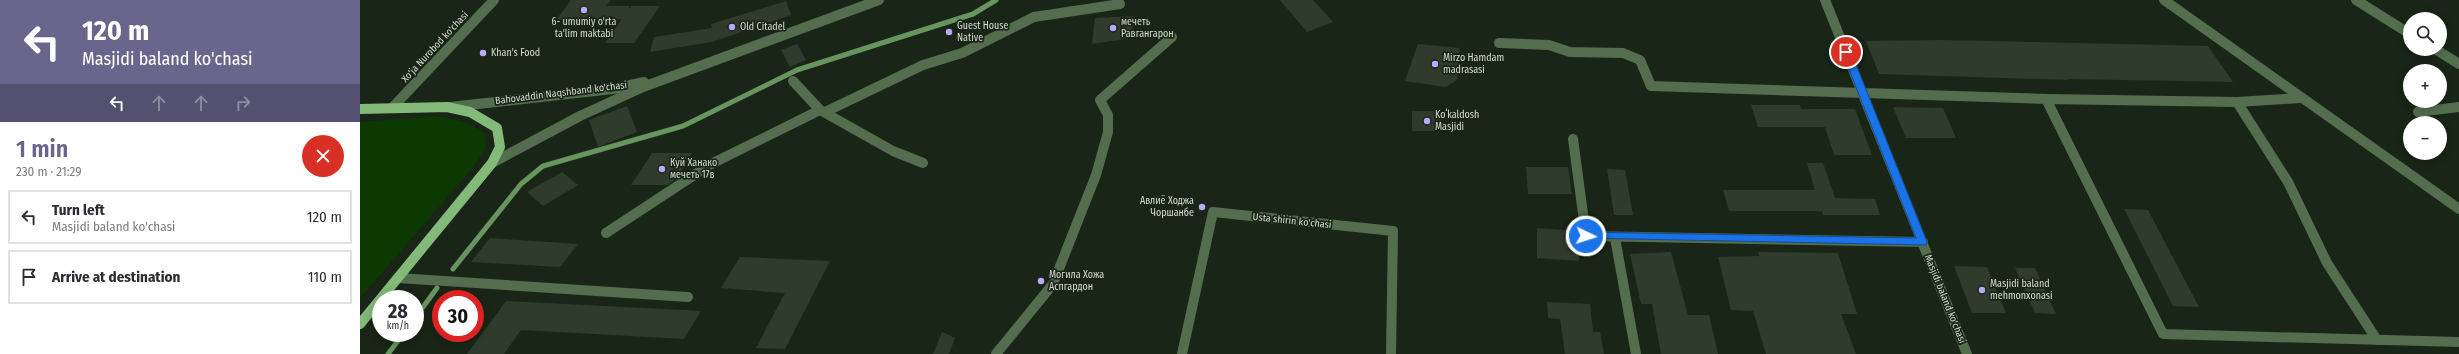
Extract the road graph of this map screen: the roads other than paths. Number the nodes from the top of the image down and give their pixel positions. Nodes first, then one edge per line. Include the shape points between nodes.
1 (494, 0) edge
2 (880, 0) edge
3 (1825, 0) edge
4 (2164, 0) edge
5 (2356, 0) edge
6 (1120, 4) dead end
7 (2403, 30) edge
8 (1172, 37) dead end
9 (1499, 43) dead end
10 (2446, 56) edge
11 (2459, 64) edge
12 (675, 75) junction
13 (793, 81) dead end
14 (1863, 92) junction
15 (2300, 98) junction
16 (2046, 99) junction
17 (2237, 102) junction
18 (2459, 106) edge
19 (447, 107) junction
20 (392, 108) junction
21 (360, 109) edge
22 (823, 111) junction
23 (2418, 112) dead end
24 (1573, 139) dead end
25 (492, 163) junction
26 (923, 163) dead end
27 (2459, 209) edge
28 (606, 233) dead end
29 (1615, 238) junction
30 (1923, 242) junction
31 (398, 278) junction
32 (688, 297) dead end
33 (360, 324) edge
34 (2377, 340) junction
35 (2459, 342) edge
36 (996, 354) edge
37 (1182, 354) edge
38 (1392, 354) edge
39 (1636, 354) edge
40 (1967, 354) edge

1 - 20 street, Xo'ja Nurobod ko'chasi
2 - 12 street, Bahovaddin Naqshband ko'chasi
3 - 14 street, Masjidi baland ko'chasi
4 - 15 street
5 - 7 street
6 - 22 street via 1034,17 962,53 923,65
8 - 36 street via 1100,100 1108,115 1108,132 1096,175 1053,284
9 - 14 street via 1549,45 1570,52 1623,53 1640,60 1651,86
10 - 11 street
12 - 19 street, Bahovaddin Naqshband ko'chasi via 613,89
12 - 25 street, Bahovaddin Naqshband ko'chasi via 548,130
13 - 22 street
14 - 16 street
14 - 30 street, Masjidi baland ko'chasi
15 - 17 street
15 - 27 street
16 - 17 street
16 - 34 street via 2162,334
17 - 34 street via 2288,182 2327,263
18 - 23 street
19 - 20 main road
19 - 25 main road via 482,117 497,128 500,148
20 - 21 main road
22 - 26 street via 894,151
22 - 28 street via 712,164
24 - 29 street via 1586,236
25 - 31 main road
29 - 30 street
29 - 39 street
30 - 40 street, Masjidi baland ko'chasi
31 - 32 street
31 - 33 main road
34 - 35 street
37 - 38 street, Usta shirin ko'chasi via 1213,212 1393,231

